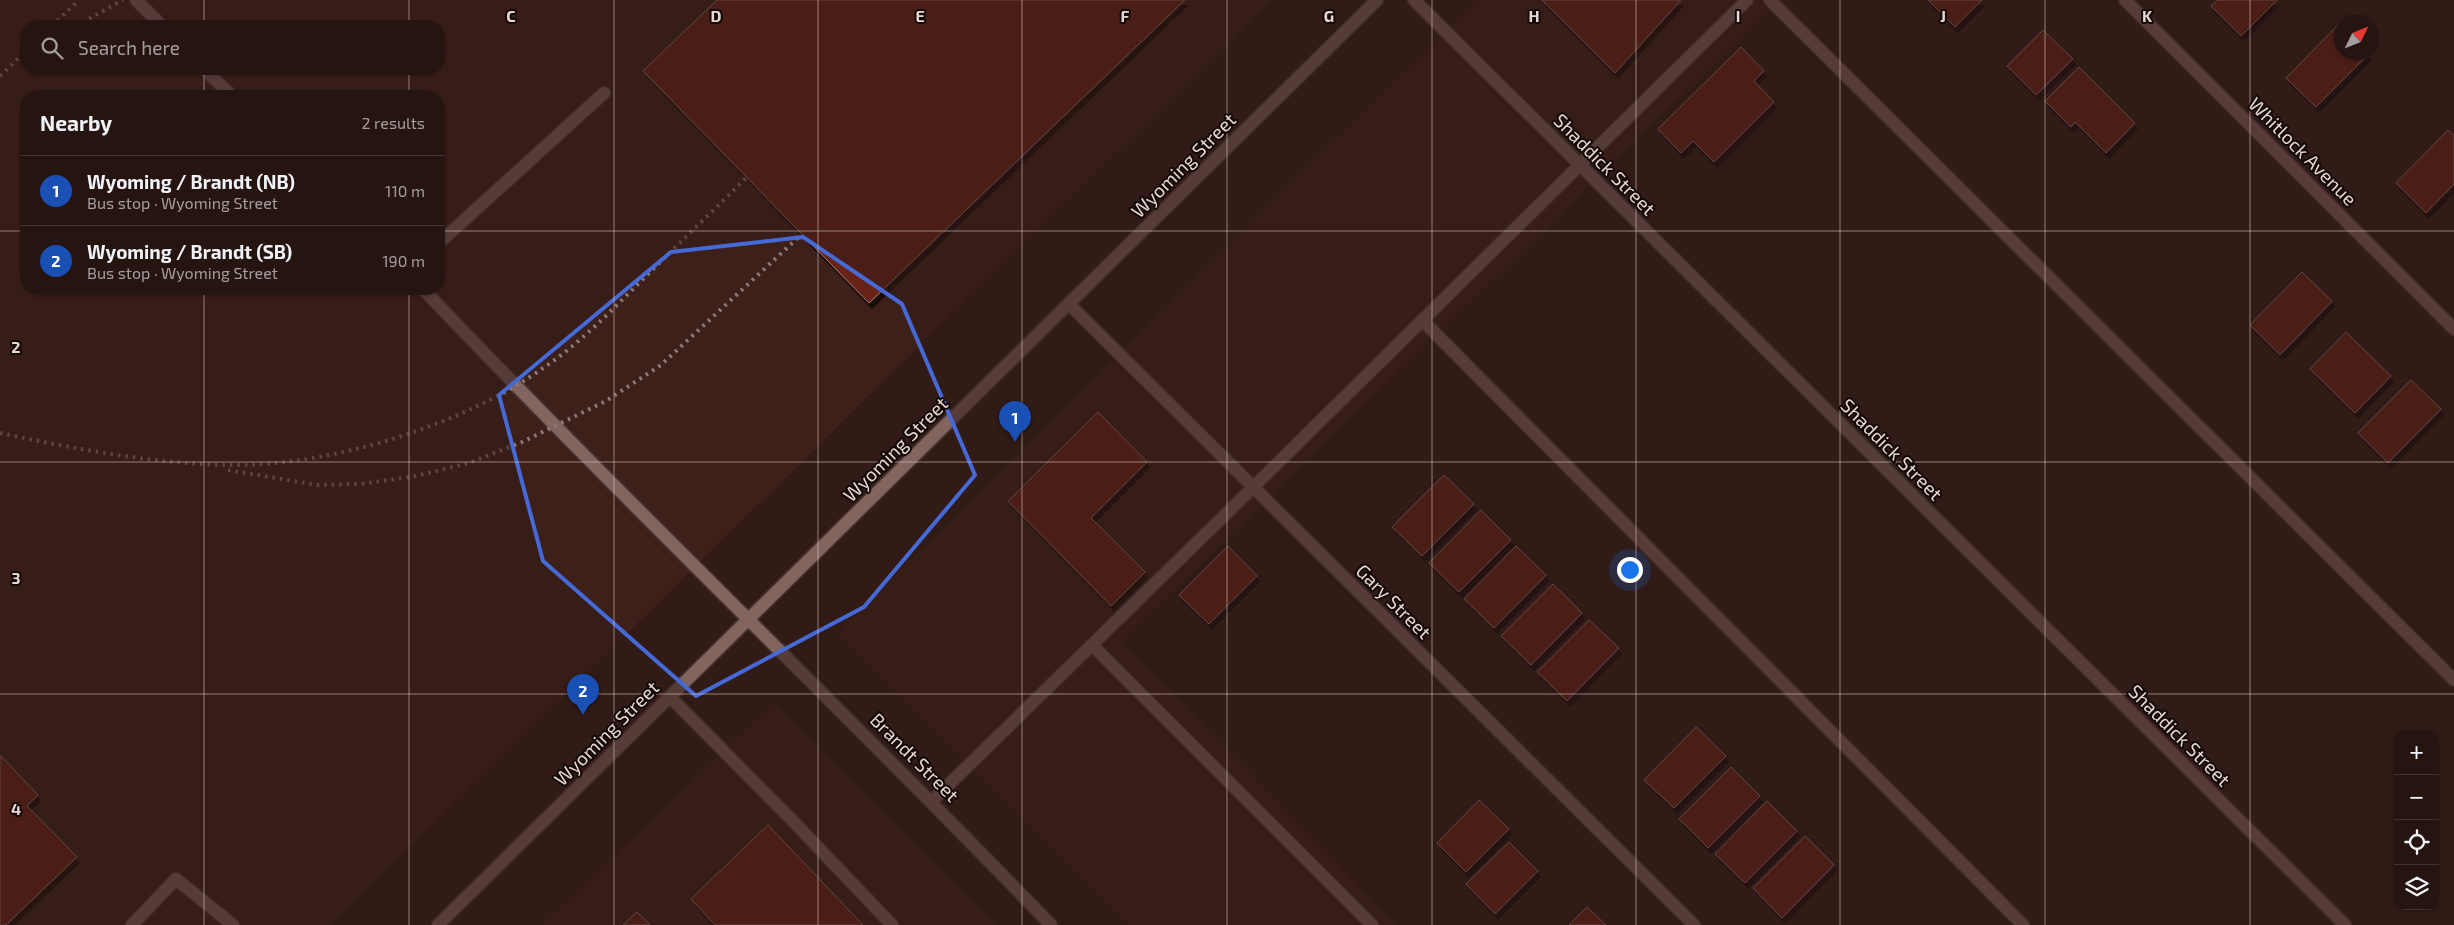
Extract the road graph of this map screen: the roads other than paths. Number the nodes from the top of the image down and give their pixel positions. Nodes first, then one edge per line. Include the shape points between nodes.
1 (136, 0) edge
2 (1377, 0) edge
3 (1414, 0) edge
4 (1747, 0) edge
5 (1770, 0) edge
6 (2125, 0) edge
7 (156, 20) edge
8 (210, 75) edge
9 (226, 90) edge
10 (604, 93) dead end
11 (1579, 165) junction
12 (445, 238) edge
13 (429, 295) edge
14 (1069, 304) junction
15 (1422, 320) junction
16 (2454, 329) edge
17 (1253, 488) junction
18 (750, 618) junction
19 (1092, 645) junction
20 (2454, 680) edge
21 (670, 697) junction
22 (932, 801) junction
23 (132, 925) edge
24 (233, 925) edge
25 (438, 925) edge
26 (892, 925) edge
27 (1050, 925) edge
28 (1372, 925) edge
29 (1694, 925) edge
30 (2023, 925) edge
31 (2345, 925) edge

1 - 7 street
2 - 14 street, Wyoming Street
3 - 11 street, Shaddick Street
4 - 11 street
5 - 20 street
6 - 16 street, Whitlock Avenue
8 - 9 street
10 - 12 street
11 - 15 street
11 - 31 street, Shaddick Street
13 - 18 street, Brandt Street via 597,470
14 - 17 street, Gary Street
14 - 18 street, Wyoming Street
15 - 17 street
15 - 30 street
17 - 19 street
17 - 29 street, Gary Street
18 - 21 street, Wyoming Street
18 - 22 street, Brandt Street
19 - 22 street
19 - 28 street
21 - 25 street, Wyoming Street
21 - 26 street
22 - 27 street, Brandt Street
23 - 24 street via 176,879

